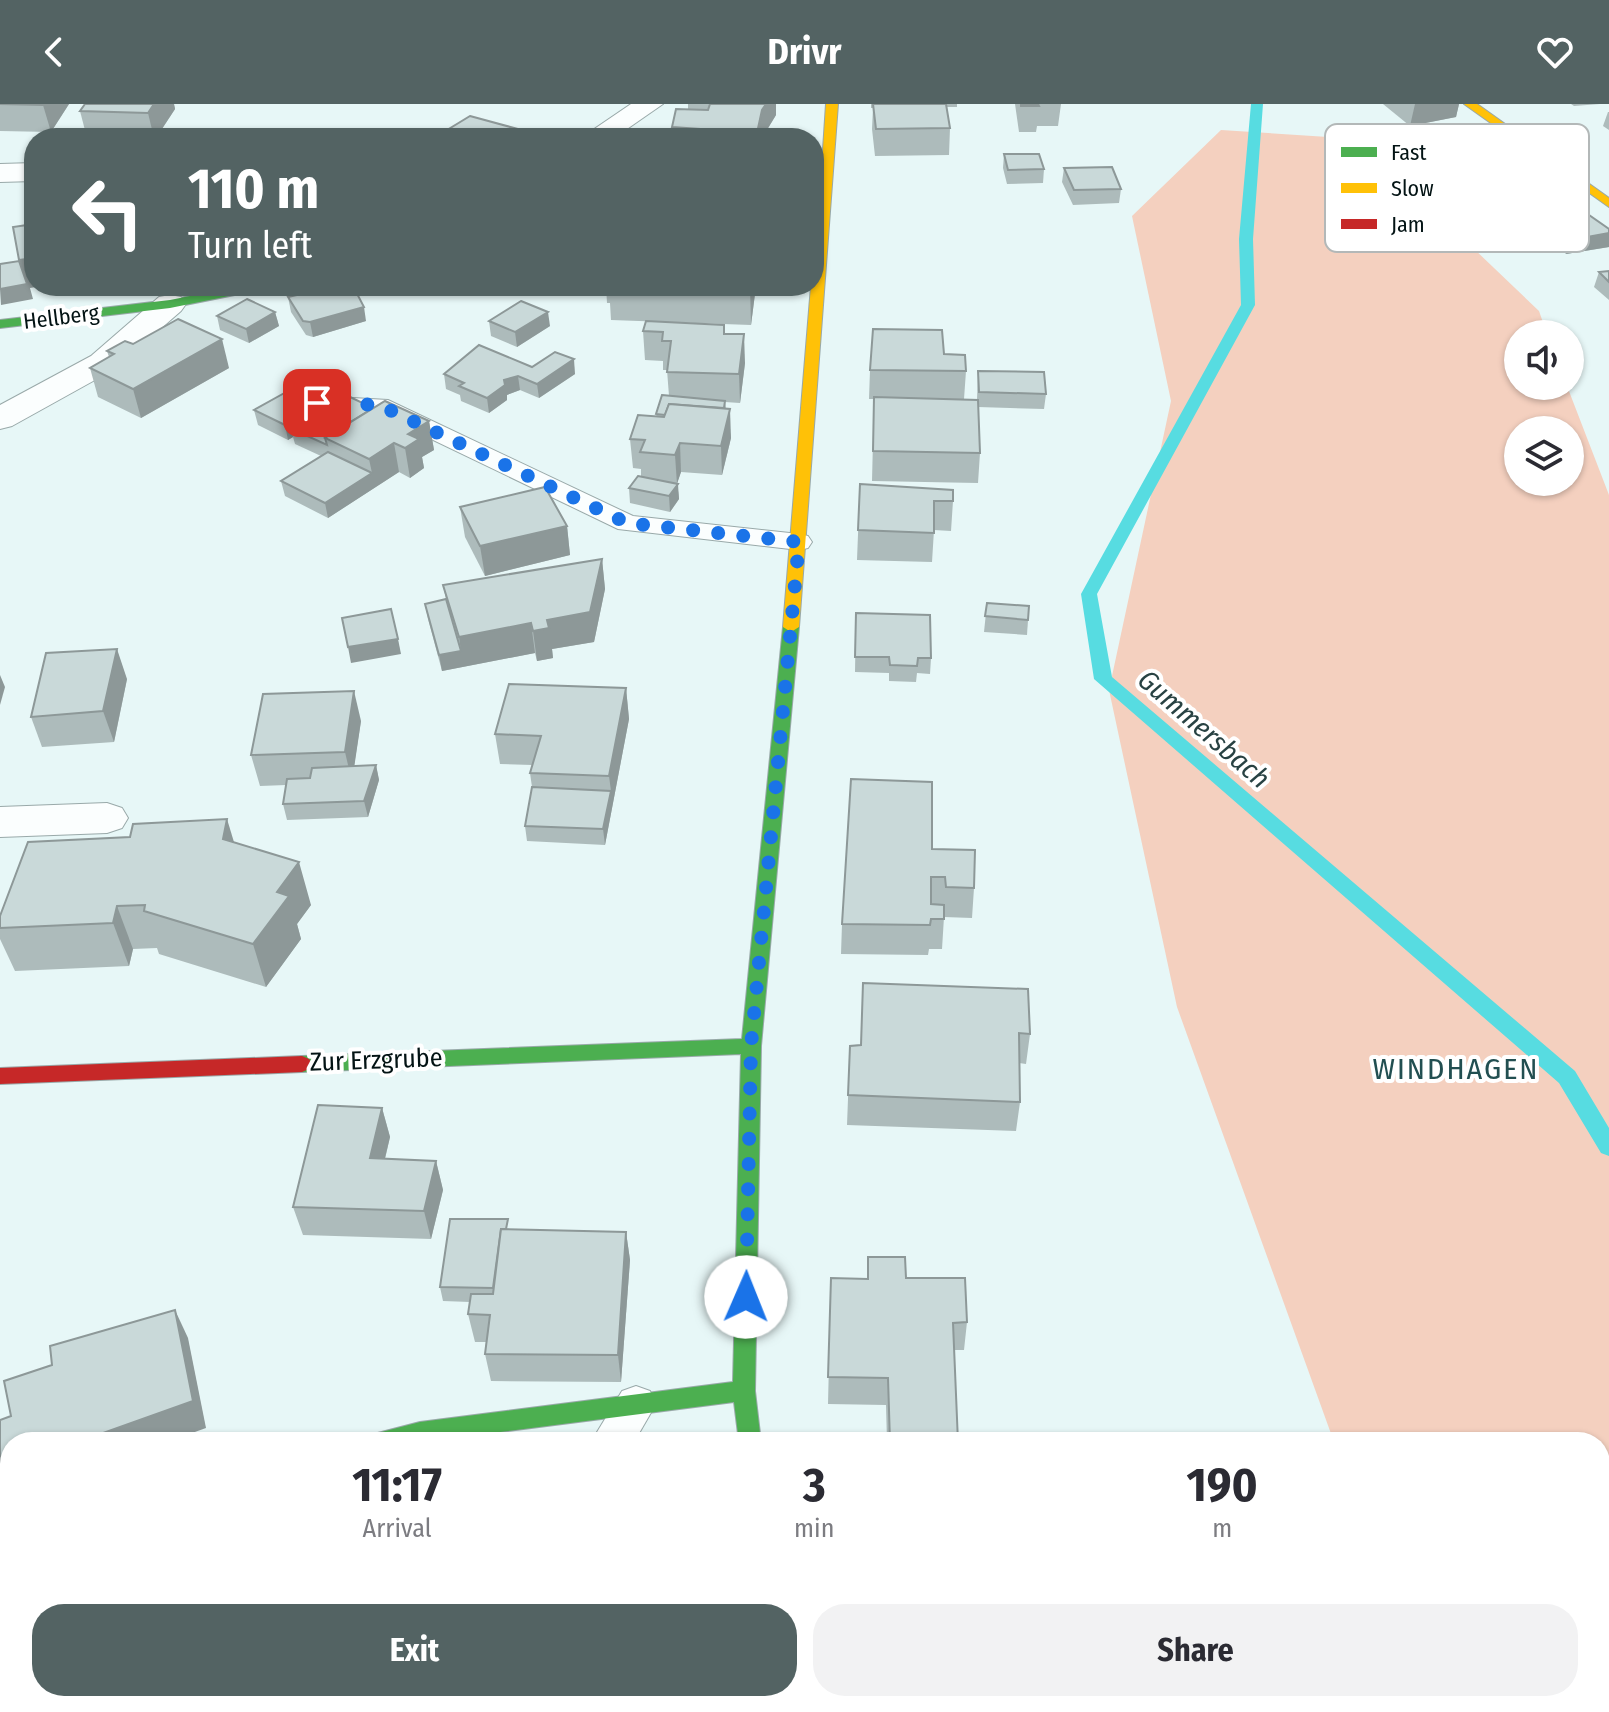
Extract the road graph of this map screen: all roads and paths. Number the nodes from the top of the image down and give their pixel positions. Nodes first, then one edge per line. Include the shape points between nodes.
1 (650, 104) edge
2 (832, 104) edge
3 (1470, 104) edge
4 (1498, 124) edge
5 (611, 128) edge
6 (24, 172) edge
7 (0, 173) edge
8 (1589, 189) edge
9 (1609, 203) edge
10 (824, 210) edge
11 (210, 296) edge
12 (818, 296) edge
13 (170, 304) junction
14 (0, 324) edge
15 (317, 403) edge
16 (0, 419) edge
17 (799, 542) junction
18 (107, 818) dead end
19 (0, 822) edge
20 (751, 1046) junction
21 (0, 1076) edge
22 (744, 1391) junction
23 (636, 1404) junction
24 (420, 1432) edge
25 (618, 1432) edge
26 (749, 1432) edge

1 - 5 street
2 - 10 street
3 - 4 street
6 - 7 street
8 - 9 street
11 - 13 street, Hellberg
12 - 17 street
13 - 14 street, Hellberg
13 - 16 street, Hellberg via 102,363
15 - 17 lane via 379,405 627,523
17 - 20 street
18 - 19 street
20 - 21 street, Zur Erzgrube
20 - 22 street
22 - 23 street
22 - 26 street
23 - 24 street
23 - 25 lane

